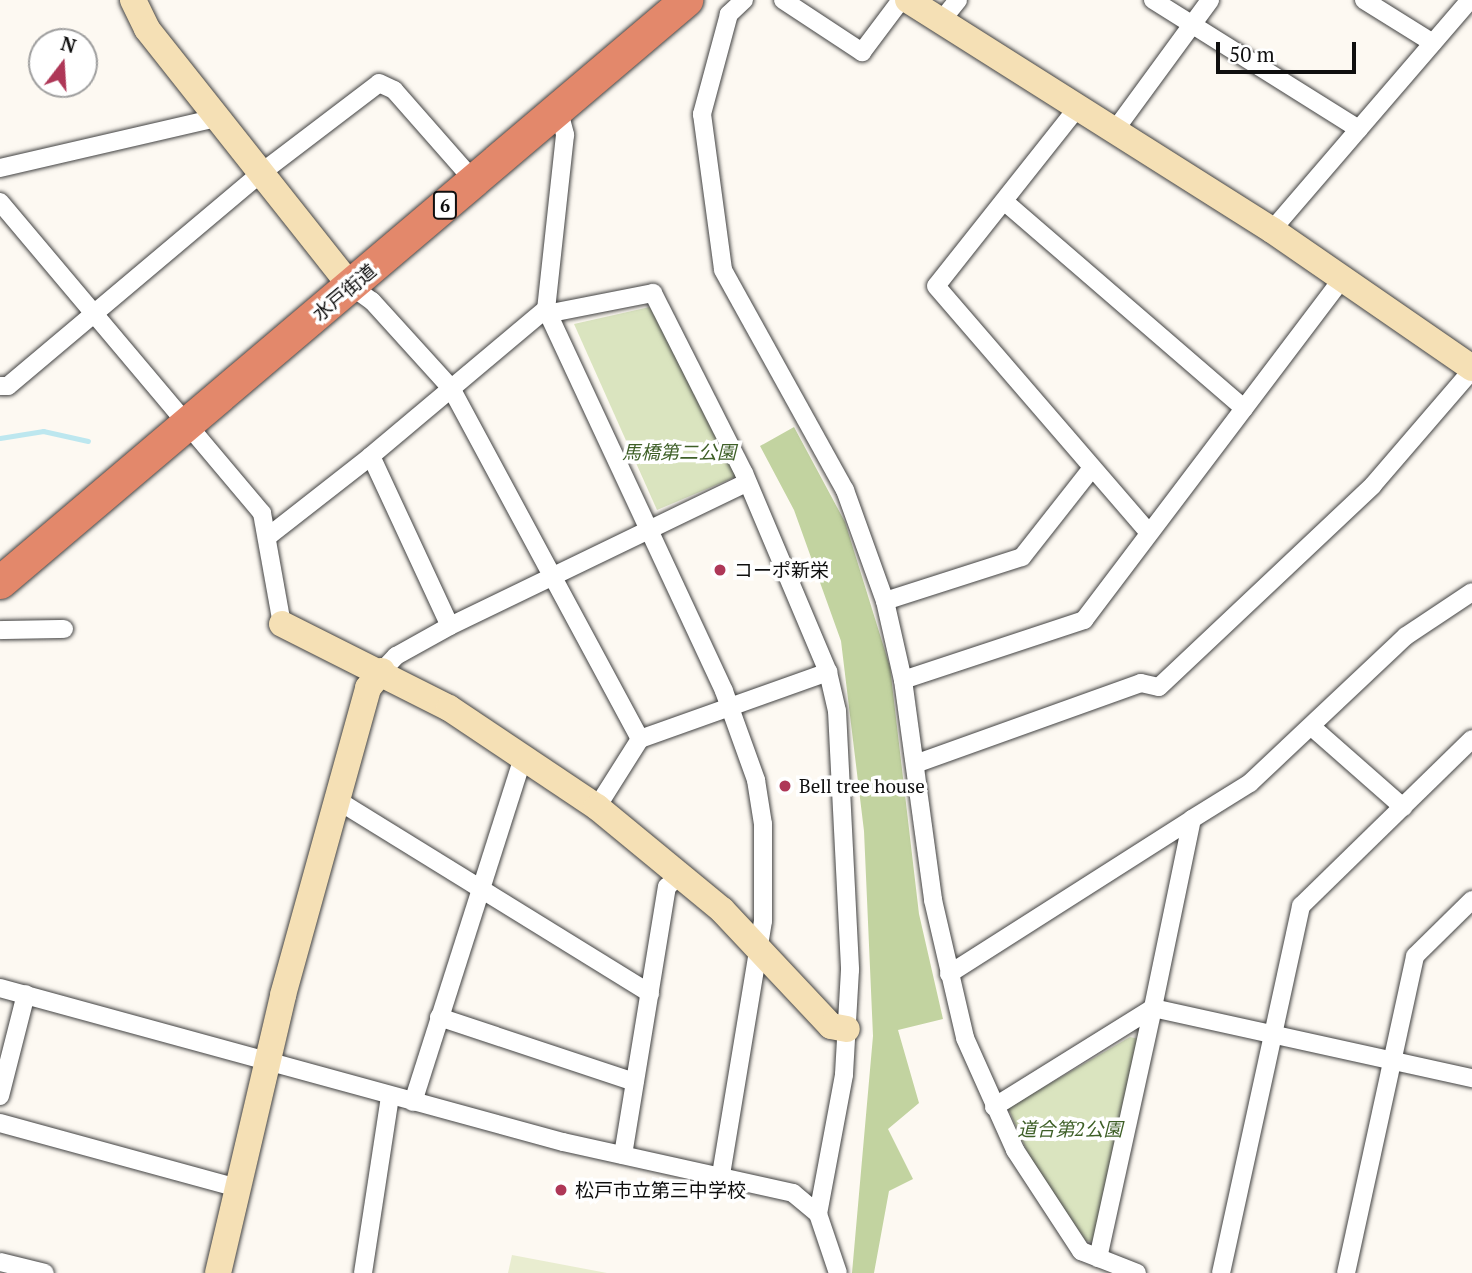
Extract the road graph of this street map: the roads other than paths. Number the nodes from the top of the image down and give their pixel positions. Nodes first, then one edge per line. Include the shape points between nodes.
1 (133, 0) edge
2 (686, 0) edge
3 (744, 0) edge
4 (783, 0) edge
5 (901, 0) edge
6 (908, 0) edge
7 (958, 0) edge
8 (1153, 0) edge
9 (1210, 0) edge
10 (1364, 0) edge
11 (1470, 2) edge
12 (941, 21) junction
13 (1192, 24) junction
14 (1433, 43) junction
15 (1078, 107) junction
16 (558, 108) junction
17 (216, 118) junction
18 (1359, 129) junction
19 (1115, 130) junction
20 (0, 168) edge
21 (261, 173) junction
22 (473, 180) junction
23 (0, 202) edge
24 (1004, 202) junction
25 (1272, 230) junction
26 (1343, 278) junction
27 (351, 286) junction
28 (548, 311) junction
29 (96, 312) junction
30 (1472, 369) edge
31 (0, 386) edge
32 (450, 388) junction
33 (1244, 408) junction
34 (190, 421) junction
35 (370, 456) junction
36 (1092, 468) junction
37 (746, 483) junction
38 (653, 527) junction
39 (1149, 533) junction
40 (270, 535) junction
41 (551, 573) junction
42 (0, 582) edge
43 (1472, 593) edge
44 (885, 601) junction
45 (282, 624) joint
46 (450, 626) junction
47 (64, 629) dead end
48 (0, 630) edge
49 (382, 671) junction
50 (828, 672) junction
51 (903, 681) junction
52 (730, 707) junction
53 (1313, 728) junction
54 (640, 739) junction
55 (1472, 739) edge
56 (524, 755) junction
57 (915, 764) junction
58 (337, 800) junction
59 (597, 807) junction
60 (1403, 807) junction
61 (1192, 819) junction
62 (680, 875) junction
63 (481, 890) junction
64 (1472, 900) edge
65 (760, 948) junction
66 (948, 974) junction
67 (0, 988) edge
68 (650, 993) junction
69 (26, 994) junction
70 (1153, 1008) junction
71 (439, 1017) junction
72 (847, 1029) junction
73 (1271, 1034) junction
74 (1393, 1059) junction
75 (268, 1061) junction
76 (1472, 1078) edge
77 (634, 1082) junction
78 (390, 1096) junction
79 (0, 1097) edge
80 (413, 1102) junction
81 (994, 1107) junction
82 (0, 1123) edge
83 (623, 1155) junction
84 (721, 1176) junction
85 (237, 1188) junction
86 (818, 1214) junction
87 (1098, 1258) junction
88 (0, 1262) edge
89 (45, 1273) edge
90 (218, 1273) edge
91 (363, 1273) edge
92 (838, 1273) edge
93 (1137, 1273) edge
94 (1222, 1273) edge
95 (1346, 1273) edge

1 - 17 street via 147,29
2 - 16 highway, 水戸街道 / 6
3 - 44 street via 729,14 702,114 719,250 758,337 802,402 845,490
4 - 5 street via 862,51
6 - 12 street
7 - 12 street
8 - 13 street
9 - 13 street
10 - 14 street
11 - 14 street
12 - 15 street
13 - 18 street
13 - 19 street
14 - 18 street
15 - 19 street
15 - 24 street
16 - 22 highway, 水戸街道 / 6
16 - 28 street via 565,135
17 - 20 street
17 - 21 street
18 - 25 street
19 - 25 street
21 - 22 street via 379,83 394,90
21 - 27 street
21 - 29 street
22 - 27 highway, 水戸街道 / 6
23 - 29 street
24 - 33 street
24 - 36 street via 936,286
25 - 26 street
26 - 30 street
26 - 33 street
27 - 32 street via 372,301
27 - 34 highway, 水戸街道 / 6
28 - 32 street
28 - 37 street via 653,293
28 - 38 street
29 - 31 street via 8,386
29 - 34 street
30 - 57 street via 1373,485 1158,687 1141,683
32 - 35 street
32 - 41 street
33 - 39 street
34 - 40 street via 262,513
34 - 42 highway, 水戸街道 / 6
35 - 40 street
35 - 46 street
36 - 39 street
36 - 44 street via 1022,557
37 - 38 street
37 - 50 street
38 - 41 street
38 - 52 street
39 - 51 street via 1084,620
40 - 45 street
41 - 46 street
41 - 54 street
43 - 53 street via 1406,636
44 - 51 street
45 - 49 street
46 - 49 street via 396,656
47 - 48 street
49 - 56 street
49 - 58 street via 368,688
50 - 52 street
50 - 72 street via 837,711 850,927
51 - 57 street
52 - 54 street
52 - 65 street via 756,780 763,824
53 - 60 street
53 - 61 street via 1250,783
54 - 59 street
55 - 60 street
56 - 59 street
56 - 63 street
57 - 66 street
58 - 63 street
58 - 75 street
59 - 62 street
60 - 73 street via 1301,906
61 - 66 street
61 - 70 street
62 - 65 street
62 - 68 street via 667,887
63 - 68 street
63 - 71 street
64 - 74 street via 1415,956
65 - 72 street via 831,1026
65 - 84 street
66 - 81 street via 965,1038
67 - 69 street
68 - 77 street
69 - 75 street
69 - 79 street
70 - 73 street
70 - 81 street
70 - 87 street
71 - 77 street
71 - 80 street
72 - 86 street
73 - 74 street
73 - 94 street
74 - 76 street
74 - 95 street
75 - 78 street
75 - 85 street
77 - 83 street
78 - 80 street
78 - 91 street
80 - 83 street
81 - 87 street via 1081,1251
82 - 85 street
83 - 84 street
84 - 86 street via 793,1193
85 - 90 street
86 - 92 street
87 - 93 street
88 - 89 street

